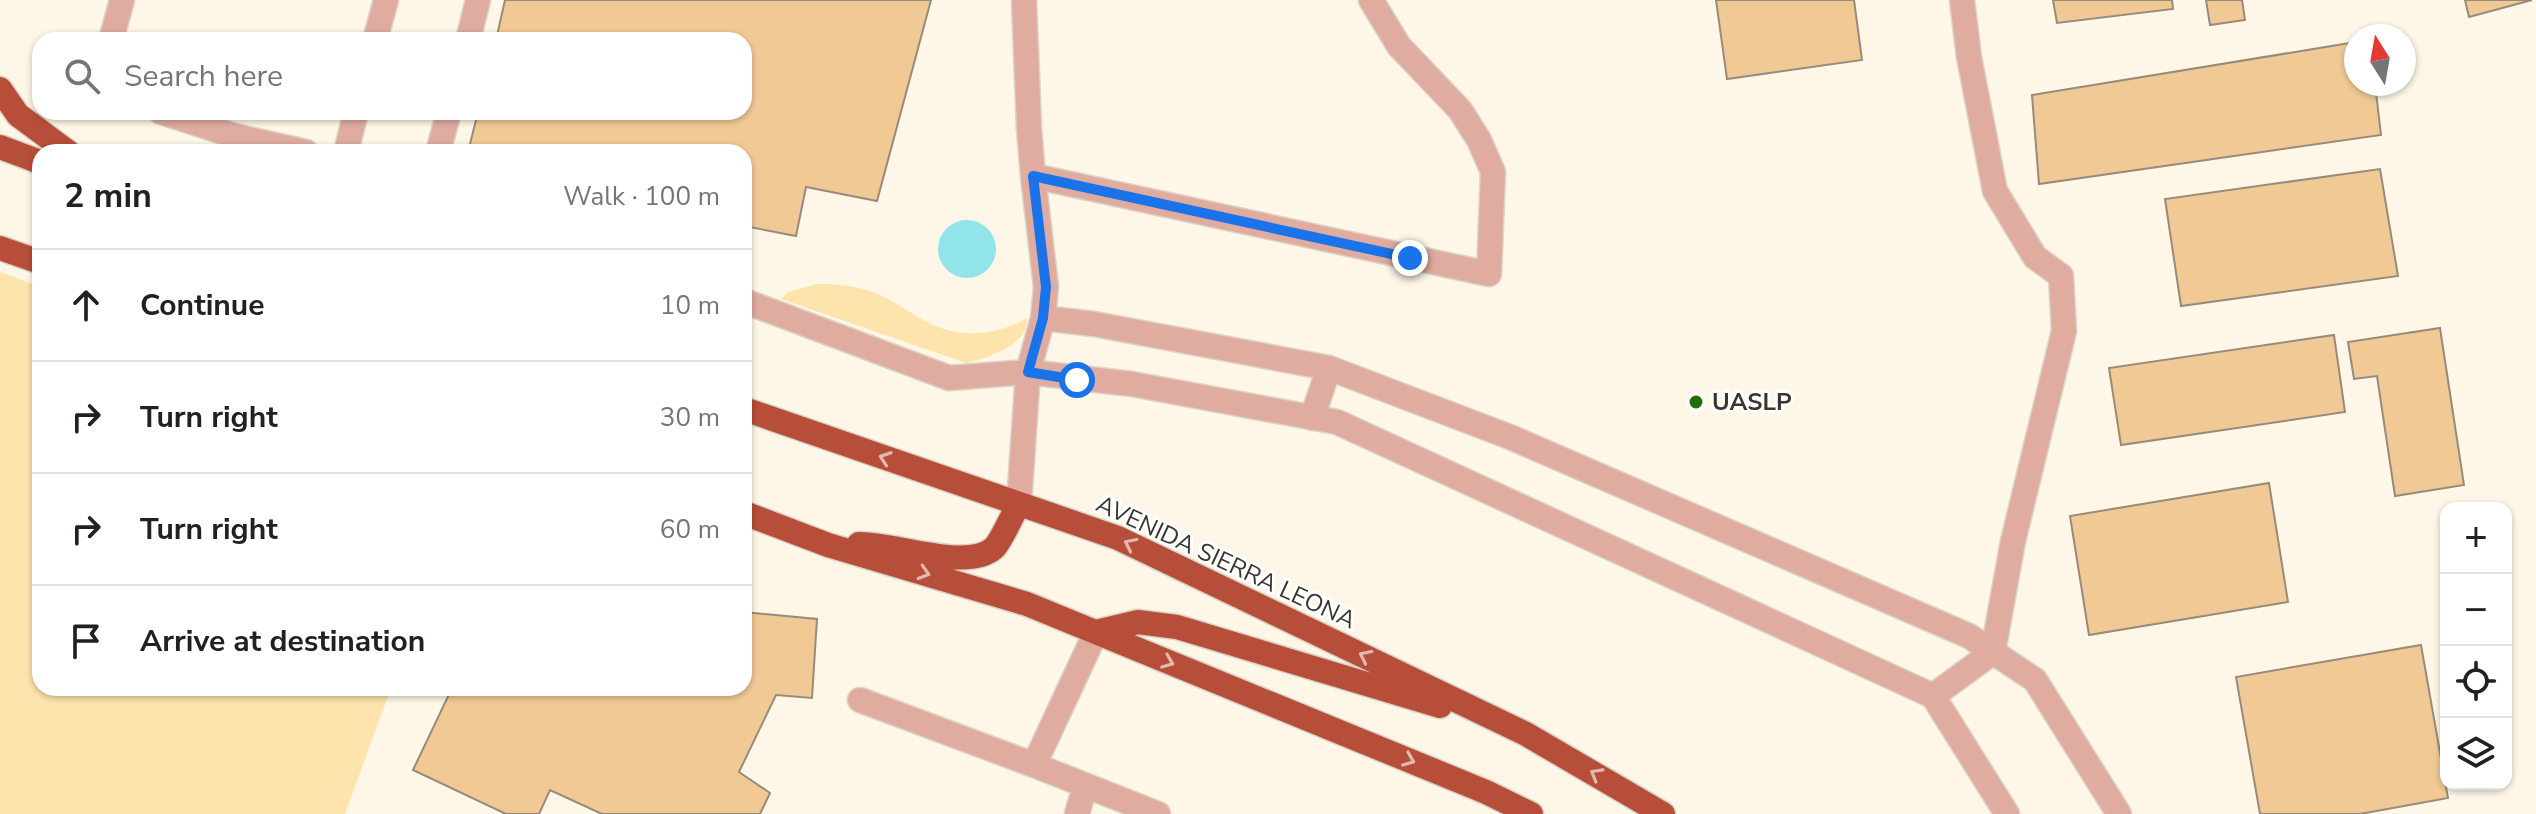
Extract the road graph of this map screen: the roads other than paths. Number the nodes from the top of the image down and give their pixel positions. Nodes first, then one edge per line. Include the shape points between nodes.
1 (122, 0) edge
2 (386, 0) edge
3 (478, 0) edge
4 (1024, 0) edge
5 (1371, 0) edge
6 (1962, 0) edge
7 (113, 32) edge
8 (377, 32) edge
9 (470, 32) edge
10 (0, 89) edge
11 (186, 120) edge
12 (354, 120) edge
13 (447, 120) edge
14 (57, 144) edge
15 (270, 144) edge
16 (348, 144) edge
17 (440, 144) edge
18 (0, 147) edge
19 (32, 159) edge
20 (1033, 176) junction
21 (0, 248) edge
22 (32, 259) edge
23 (752, 304) edge
24 (1043, 318) junction
25 (1329, 368) junction
26 (1028, 372) junction
27 (752, 412) edge
28 (1312, 418) junction
29 (1019, 504) junction
30 (752, 516) edge
31 (828, 545) junction
32 (1096, 632) junction
33 (1993, 652) junction
34 (1933, 696) junction
35 (860, 700) dead end
36 (1511, 727) junction
37 (1034, 765) junction
38 (1085, 786) junction
39 (1077, 814) edge
40 (1158, 814) edge
41 (1531, 814) edge
42 (1663, 814) edge
43 (2007, 814) edge
44 (2119, 814) edge

1 - 7 lane
2 - 8 lane
3 - 9 lane
4 - 20 lane
5 - 20 lane via 1399,46 1460,110 1493,172 1489,274
6 - 33 lane via 1995,191 2035,257 2061,276 2064,331 2013,541
10 - 14 highway via 18,115
11 - 15 lane
12 - 16 lane
13 - 17 lane
18 - 19 highway
20 - 24 lane via 1046,287
21 - 22 highway
23 - 26 lane via 949,378
24 - 25 lane
24 - 26 lane
25 - 28 lane
25 - 33 lane via 1510,437 1969,636
26 - 28 lane via 1132,384
26 - 29 lane
29 -> 27 highway, AVENIDA SIERRA LEONA
28 - 34 lane via 1337,422
29 - 31 highway via 994,548 979,555 955,558 876,543
36 -> 29 highway, AVENIDA SIERRA LEONA via 1118,538
30 - 31 highway
31 -> 32 highway via 1027,604
32 - 36 highway via 1138,622 1177,627
32 - 37 lane
32 -> 41 highway
33 - 34 lane
33 - 44 lane via 2035,680
34 - 43 lane
35 - 37 lane
42 -> 36 highway, AVENIDA SIERRA LEONA
37 - 38 lane
38 - 39 lane
38 - 40 lane

